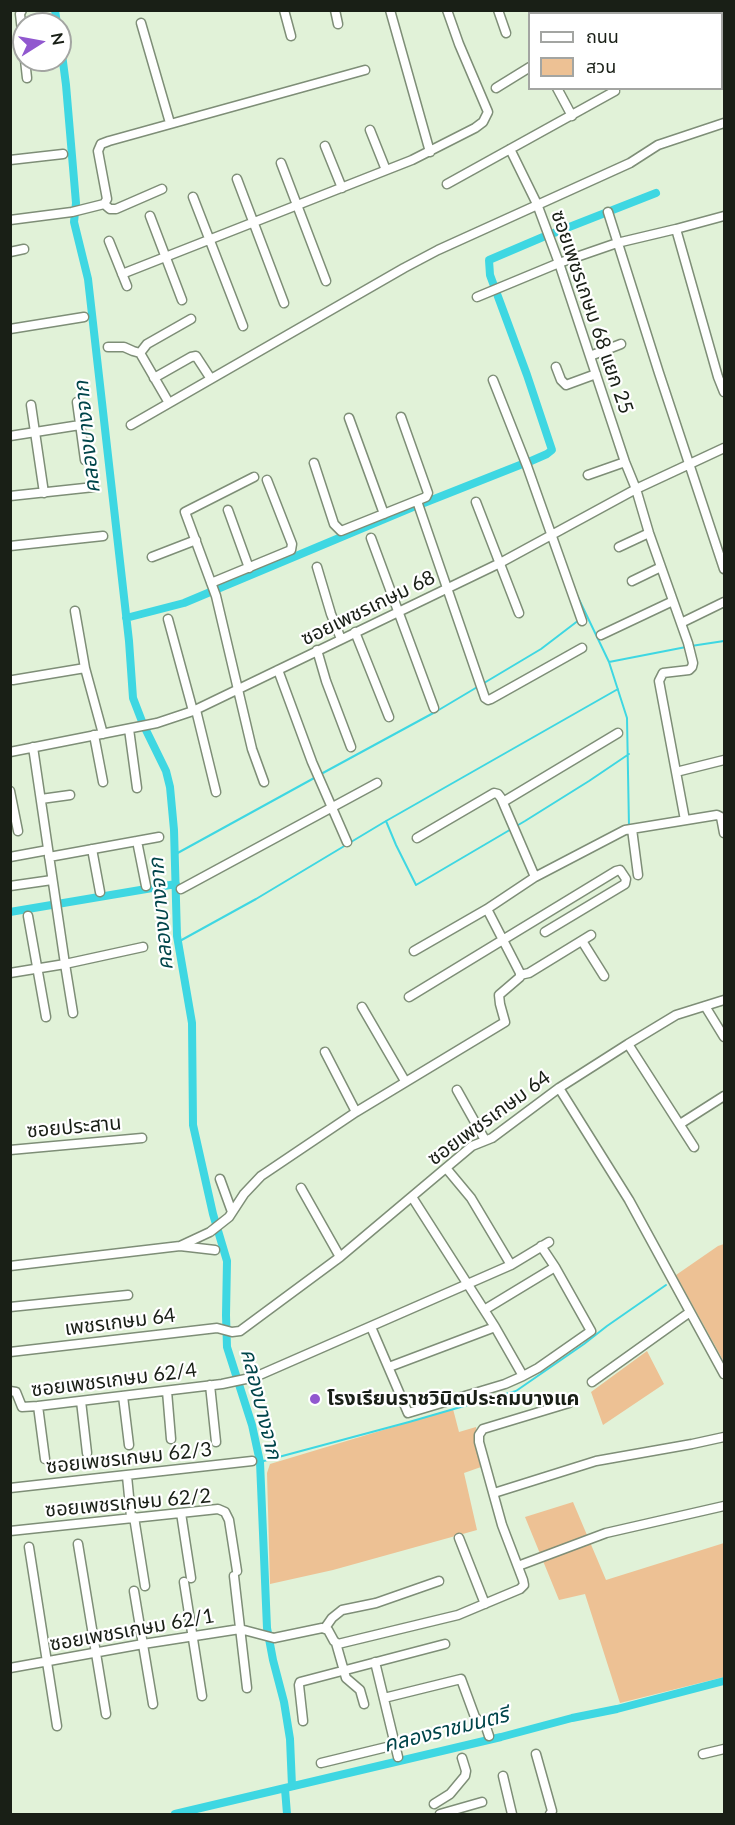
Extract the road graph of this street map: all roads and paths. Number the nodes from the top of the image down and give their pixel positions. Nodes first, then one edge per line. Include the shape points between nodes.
1 (284, 10) edge
2 (335, 10) edge
3 (390, 10) edge
4 (447, 10) edge
5 (498, 10) edge
6 (141, 23) dead end
7 (338, 24) dead end
8 (506, 33) dead end
9 (291, 36) dead end
10 (528, 68) edge
11 (365, 70) dead end
12 (26, 72) edge
13 (27, 78) dead end
14 (496, 88) dead end
15 (558, 90) edge
16 (615, 91) dead end
17 (572, 116) junction
18 (170, 123) junction
19 (724, 123) edge
20 (370, 130) dead end
21 (325, 146) dead end
22 (510, 149) junction
23 (430, 152) junction
24 (63, 154) dead end
25 (10, 160) edge
26 (281, 163) dead end
27 (386, 170) junction
28 (237, 179) dead end
29 (447, 184) dead end
30 (342, 188) junction
31 (162, 189) dead end
32 (193, 197) dead end
33 (104, 204) junction
34 (537, 204) junction
35 (298, 206) junction
36 (608, 212) dead end
37 (150, 216) dead end
38 (724, 216) edge
39 (10, 220) edge
40 (253, 223) junction
41 (676, 229) junction
42 (210, 240) junction
43 (109, 241) dead end
44 (617, 243) junction
45 (24, 249) dead end
46 (10, 252) edge
47 (165, 257) junction
48 (559, 263) junction
49 (122, 274) junction
50 (326, 281) dead end
51 (127, 286) dead end
52 (477, 297) dead end
53 (182, 300) dead end
54 (284, 303) dead end
55 (84, 317) dead end
56 (192, 319) dead end
57 (243, 326) dead end
58 (10, 329) edge
59 (621, 344) dead end
60 (108, 347) dead end
61 (140, 353) junction
62 (590, 356) junction
63 (556, 367) dead end
64 (596, 374) junction
65 (154, 378) junction
66 (211, 379) junction
67 (493, 380) dead end
68 (724, 392) edge
69 (77, 402) dead end
70 (169, 403) junction
71 (31, 405) dead end
72 (401, 417) dead end
73 (349, 418) dead end
74 (80, 425) junction
75 (132, 425) dead end
76 (34, 433) junction
77 (10, 436) edge
78 (724, 448) edge
79 (85, 460) dead end
80 (625, 462) junction
81 (314, 463) dead end
82 (690, 464) junction
83 (588, 475) dead end
84 (254, 477) dead end
85 (267, 480) dead end
86 (94, 487) dead end
87 (636, 489) junction
88 (44, 493) junction
89 (10, 496) edge
90 (417, 501) junction
91 (476, 502) dead end
92 (228, 510) dead end
93 (384, 514) junction
94 (649, 533) junction
95 (103, 536) dead end
96 (551, 536) junction
97 (371, 538) dead end
98 (196, 540) junction
99 (10, 546) edge
100 (619, 547) dead end
101 (152, 557) dead end
102 (500, 563) junction
103 (318, 567) dead end
104 (661, 567) junction
105 (249, 568) junction
106 (724, 569) edge
107 (632, 581) dead end
108 (211, 585) junction
109 (448, 588) junction
110 (674, 601) junction
111 (724, 602) edge
112 (75, 611) dead end
113 (399, 612) junction
114 (519, 613) dead end
115 (168, 619) dead end
116 (582, 621) dead end
117 (681, 623) junction
118 (355, 632) junction
119 (601, 636) dead end
120 (341, 639) junction
121 (582, 648) dead end
122 (317, 650) junction
123 (85, 668) junction
124 (278, 670) junction
125 (13, 680) dead end
126 (237, 689) junction
127 (434, 708) dead end
128 (194, 710) junction
129 (388, 717) dead end
130 (132, 728) junction
131 (618, 733) dead end
132 (98, 734) junction
133 (33, 747) junction
134 (351, 747) dead end
135 (10, 752) edge
136 (724, 760) edge
137 (676, 772) junction
138 (103, 782) dead end
139 (264, 782) dead end
140 (377, 783) dead end
141 (137, 788) dead end
142 (10, 791) edge
143 (216, 792) dead end
144 (70, 795) dead end
145 (41, 799) junction
146 (503, 802) junction
147 (331, 808) junction
148 (685, 820) junction
149 (629, 830) junction
150 (18, 831) dead end
151 (724, 833) edge
152 (159, 837) dead end
153 (417, 838) dead end
154 (137, 841) junction
155 (347, 842) dead end
156 (92, 849) junction
157 (49, 853) junction
158 (10, 857) edge
159 (638, 875) dead end
160 (535, 877) junction
161 (53, 884) junction
162 (10, 886) edge
163 (146, 886) dead end
164 (182, 889) dead end
165 (100, 891) dead end
166 (487, 909) junction
167 (28, 916) dead end
168 (545, 932) dead end
169 (591, 935) dead end
170 (503, 940) junction
171 (582, 941) junction
172 (143, 947) dead end
173 (414, 951) dead end
174 (65, 964) junction
175 (38, 968) junction
176 (10, 973) edge
177 (520, 975) junction
178 (604, 976) dead end
179 (409, 997) dead end
180 (724, 1000) edge
181 (705, 1006) junction
182 (362, 1007) dead end
183 (73, 1013) dead end
184 (46, 1017) dead end
185 (724, 1037) edge
186 (628, 1044) junction
187 (325, 1052) dead end
188 (405, 1081) junction
189 (559, 1088) junction
190 (457, 1090) dead end
191 (724, 1096) edge
192 (356, 1112) junction
193 (680, 1124) junction
194 (142, 1138) dead end
195 (485, 1140) junction
196 (694, 1148) dead end
197 (10, 1150) edge
198 (446, 1168) junction
199 (220, 1179) dead end
200 (301, 1188) dead end
201 (412, 1197) junction
202 (230, 1214) junction
203 (180, 1246) junction
204 (215, 1250) dead end
205 (340, 1257) junction
206 (511, 1264) junction
207 (10, 1266) edge
208 (555, 1267) junction
209 (467, 1284) junction
210 (128, 1295) dead end
211 (10, 1306) edge
212 (484, 1310) junction
213 (690, 1312) junction
214 (371, 1327) junction
215 (495, 1327) junction
216 (232, 1332) joint
217 (10, 1352) edge
218 (389, 1367) junction
219 (724, 1374) edge
220 (523, 1376) junction
221 (592, 1382) dead end
222 (210, 1385) junction
223 (10, 1391) edge
224 (166, 1391) junction
225 (123, 1396) junction
226 (81, 1401) junction
227 (569, 1403) dead end
228 (38, 1406) junction
229 (724, 1437) edge
230 (171, 1439) dead end
231 (216, 1442) dead end
232 (129, 1445) dead end
233 (87, 1453) dead end
234 (45, 1459) dead end
235 (252, 1461) dead end
236 (127, 1476) junction
237 (10, 1488) edge
238 (494, 1493) junction
239 (724, 1506) edge
240 (181, 1513) junction
241 (133, 1517) junction
242 (10, 1531) edge
243 (459, 1538) dead end
244 (78, 1544) dead end
245 (29, 1547) dead end
246 (518, 1566) junction
247 (439, 1581) dead end
248 (145, 1586) dead end
249 (134, 1591) dead end
250 (485, 1604) junction
251 (325, 1628) junction
252 (240, 1629) junction
253 (193, 1636) junction
254 (336, 1643) junction
255 (143, 1644) junction
256 (445, 1644) dead end
257 (96, 1652) junction
258 (47, 1661) junction
259 (375, 1662) junction
260 (10, 1668) edge
261 (343, 1671) junction
262 (247, 1688) dead end
263 (202, 1696) dead end
264 (384, 1698) junction
265 (153, 1704) dead end
266 (364, 1704) dead end
267 (106, 1714) dead end
268 (303, 1721) dead end
269 (57, 1726) dead end
270 (489, 1736) dead end
271 (395, 1745) junction
272 (724, 1749) edge
273 (703, 1754) dead end
274 (536, 1755) dead end
275 (398, 1757) dead end
276 (462, 1758) dead end
277 (321, 1763) dead end
278 (502, 1776) dead end
279 (482, 1802) dead end
280 (439, 1815) edge
281 (512, 1815) edge
282 (550, 1815) edge

1 - 9 street
2 - 7 street
3 - 23 street
4 - 23 street via 488,112 475,128
5 - 8 street
6 - 18 street
10 - 14 street
11 - 18 street
12 - 13 street
15 - 17 street
16 - 17 street
17 - 22 street
18 - 33 street via 101,144 98,151 107,199
19 - 34 street via 657,145 630,163
20 - 27 street
21 - 30 street
22 - 29 street
22 - 34 street, ซอยเพชรเกษม 68 แยก 25
23 - 27 street
24 - 25 street
26 - 35 street
27 - 30 street
28 - 40 street
30 - 35 street
31 - 33 street via 116,209
32 - 42 street
33 - 39 street
34 - 48 street, ซอยเพชรเกษม 68 แยก 25
34 - 66 street via 404,268
35 - 40 street
35 - 50 street
36 - 44 street
37 - 47 street
38 - 41 street
40 - 42 street
40 - 54 street
41 - 44 street
41 - 68 street
42 - 47 street
42 - 57 street
43 - 49 street
44 - 48 street
44 - 82 street
45 - 46 street
47 - 49 street
47 - 53 street
48 - 52 street
48 - 62 street, ซอยเพชรเกษม 68 แยก 25
49 - 51 street
55 - 58 street
56 - 61 street via 147,344
59 - 62 street
60 - 61 street
61 - 65 street
62 - 64 street, ซอยเพชรเกษม 68 แยก 25
63 - 64 street via 566,385
64 - 80 street, ซอยเพชรเกษม 68 แยก 25
65 - 66 street via 196,356
65 - 70 street
66 - 70 street
67 - 96 street
69 - 74 street
70 - 75 street
71 - 76 street
72 - 90 street via 428,493
73 - 93 street
74 - 76 street
74 - 79 street
76 - 77 street
76 - 88 street
78 - 82 street, ซอยเพชรเกษม 68
80 - 83 street
80 - 87 street, ซอยเพชรเกษม 68 แยก 25
81 - 93 street via 334,524 341,531
82 - 87 street, ซอยเพชรเกษม 68
82 - 106 street
84 - 98 street via 185,512
85 - 105 street via 291,550
86 - 88 street
87 - 94 street, ซอยเพชรเกษม 68 แยก 25
87 - 96 street, ซอยเพชรเกษม 68
88 - 89 street
90 - 93 street
90 - 109 street
91 - 102 street
92 - 105 street
94 - 100 street
94 - 104 street, ซอยเพชรเกษม 68 แยก 25
95 - 99 street
96 - 102 street, ซอยเพชรเกษม 68
96 - 116 street
97 - 113 street
98 - 101 street
98 - 108 street
102 - 109 street, ซอยเพชรเกษม 68
102 - 114 street
103 - 120 street
104 - 107 street
104 - 110 street, ซอยเพชรเกษม 68 แยก 25
105 - 108 street
108 - 126 street
109 - 113 street, ซอยเพชรเกษม 68
109 - 121 street via 488,700
110 - 117 street, ซอยเพชรเกษม 68 แยก 25
110 - 119 street
111 - 117 street
112 - 123 street
113 - 118 street, ซอยเพชรเกษม 68
113 - 127 street
115 - 128 street
117 - 137 street, ซอยเพชรเกษม 68 แยก 25 via 692,667 666,672 659,681
118 - 120 street, ซอยเพชรเกษม 68
118 - 129 street
120 - 122 street, ซอยเพชรเกษม 68
122 - 124 street, ซอยเพชรเกษม 68
122 - 134 street
123 - 125 street
123 - 132 street
124 - 126 street, ซอยเพชรเกษม 68
124 - 147 street
126 - 128 street, ซอยเพชรเกษม 68
126 - 139 street
128 - 130 street, ซอยเพชรเกษม 68
128 - 143 street
130 - 132 street, ซอยเพชรเกษม 68
130 - 141 street
131 - 146 street
132 - 133 street, ซอยเพชรเกษม 68
132 - 138 street
133 - 135 street, ซอยเพชรเกษม 68
133 - 145 street
136 - 137 street
137 - 148 street
140 - 147 street
142 - 150 street
144 - 145 street
145 - 157 street
146 - 153 street via 494,793
146 - 160 street
147 - 155 street
147 - 164 street
148 - 149 street
148 - 151 street via 717,815 721,817
149 - 159 street
149 - 160 street
152 - 154 street
154 - 156 street
154 - 163 street
156 - 157 street
156 - 165 street
157 - 158 street
157 - 161 street
160 - 166 street
161 - 162 street
161 - 174 street
166 - 170 street
166 - 173 street
167 - 175 street
168 - 170 street via 625,884 621,871
169 - 171 street
170 - 177 street
170 - 179 street
171 - 177 street
171 - 178 street
172 - 174 street
174 - 175 street
174 - 183 street
175 - 176 street
175 - 184 street
177 - 188 street via 500,995 505,1022
180 - 181 street, ซอยเพชรเกษม 64
181 - 185 street
181 - 186 street, ซอยเพชรเกษม 64 via 676,1015
182 - 188 street
186 - 189 street, ซอยเพชรเกษม 64
186 - 193 street
187 - 192 street
188 - 192 street
189 - 195 street, ซอยเพชรเกษม 64
189 - 213 street via 629,1200
190 - 195 street
191 - 193 street
192 - 202 street via 261,1176
193 - 196 street
194 - 197 street, ซอยประสาน
195 - 198 street, ซอยเพชรเกษม 64
198 - 201 street, ซอยเพชรเกษม 64
198 - 206 street via 471,1198
199 - 202 street
200 - 205 street
201 - 205 street, ซอยเพชรเกษม 64
201 - 209 street
202 - 203 street via 210,1232
203 - 204 street
203 - 207 street
205 - 216 street, ซอยเพชรเกษม 64 via 240,1331
206 - 208 street, ซอยเพชรเกษม 62/4 via 545,1244
206 - 209 street, ซอยเพชรเกษม 62/4
208 - 212 street
208 - 220 street via 591,1331
209 - 212 street
209 - 214 street, ซอยเพชรเกษม 62/4
210 - 211 street
212 - 215 street
213 - 219 street
213 - 221 street
214 - 218 street
214 - 222 street, ซอยเพชรเกษม 62/4 via 262,1375
215 - 218 street
215 - 220 street
216 - 217 street, เพชรเกษม 64 via 217,1328
218 - 220 street via 408,1413
222 - 224 street, ซอยเพชรเกษม 62/4
222 - 231 street
223 - 228 street, ซอยเพชรเกษม 62/4 via 16,1392 22,1407
224 - 225 street, ซอยเพชรเกษม 62/4
224 - 230 street
225 - 226 street, ซอยเพชรเกษม 62/4
225 - 232 street
226 - 228 street, ซอยเพชรเกษม 62/4
226 - 233 street
227 - 238 street via 483,1429 479,1442
228 - 234 street
229 - 238 street via 596,1461
235 - 236 street, ซอยเพชรเกษม 62/3
236 - 237 street, ซอยเพชรเกษม 62/3
236 - 241 street
238 - 246 street
239 - 246 street via 606,1533
240 - 241 street, ซอยเพชรเกษม 62/2
240 - 252 street, ซอยเพชรเกษม 62/2 via 218,1509 225,1512
240 - 253 street
241 - 242 street, ซอยเพชรเกษม 62/2
241 - 248 street
243 - 250 street
244 - 257 street
245 - 258 street
246 - 250 street via 524,1585
247 - 251 street via 376,1603 342,1610
249 - 255 street
250 - 254 street via 458,1615
251 - 252 street, ซอยเพชรเกษม 62/1 via 274,1638
251 - 254 street
252 - 253 street, ซอยเพชรเกษม 62/1
252 - 262 street
253 - 255 street, ซอยเพชรเกษม 62/1
253 - 263 street
254 - 261 street
255 - 257 street, ซอยเพชรเกษม 62/1
255 - 265 street
256 - 259 street
257 - 258 street, ซอยเพชรเกษม 62/1
257 - 267 street
258 - 260 street, ซอยเพชรเกษม 62/1
258 - 269 street
259 - 261 street
259 - 264 street
261 - 266 street via 360,1690
261 - 268 street via 300,1682
264 - 270 street via 461,1679 476,1717
264 - 271 street
271 - 275 street
271 - 277 street
272 - 273 street
274 - 282 street
276 - 280 street via 465,1776 450,1794 433,1801
278 - 281 street
279 - 280 street

